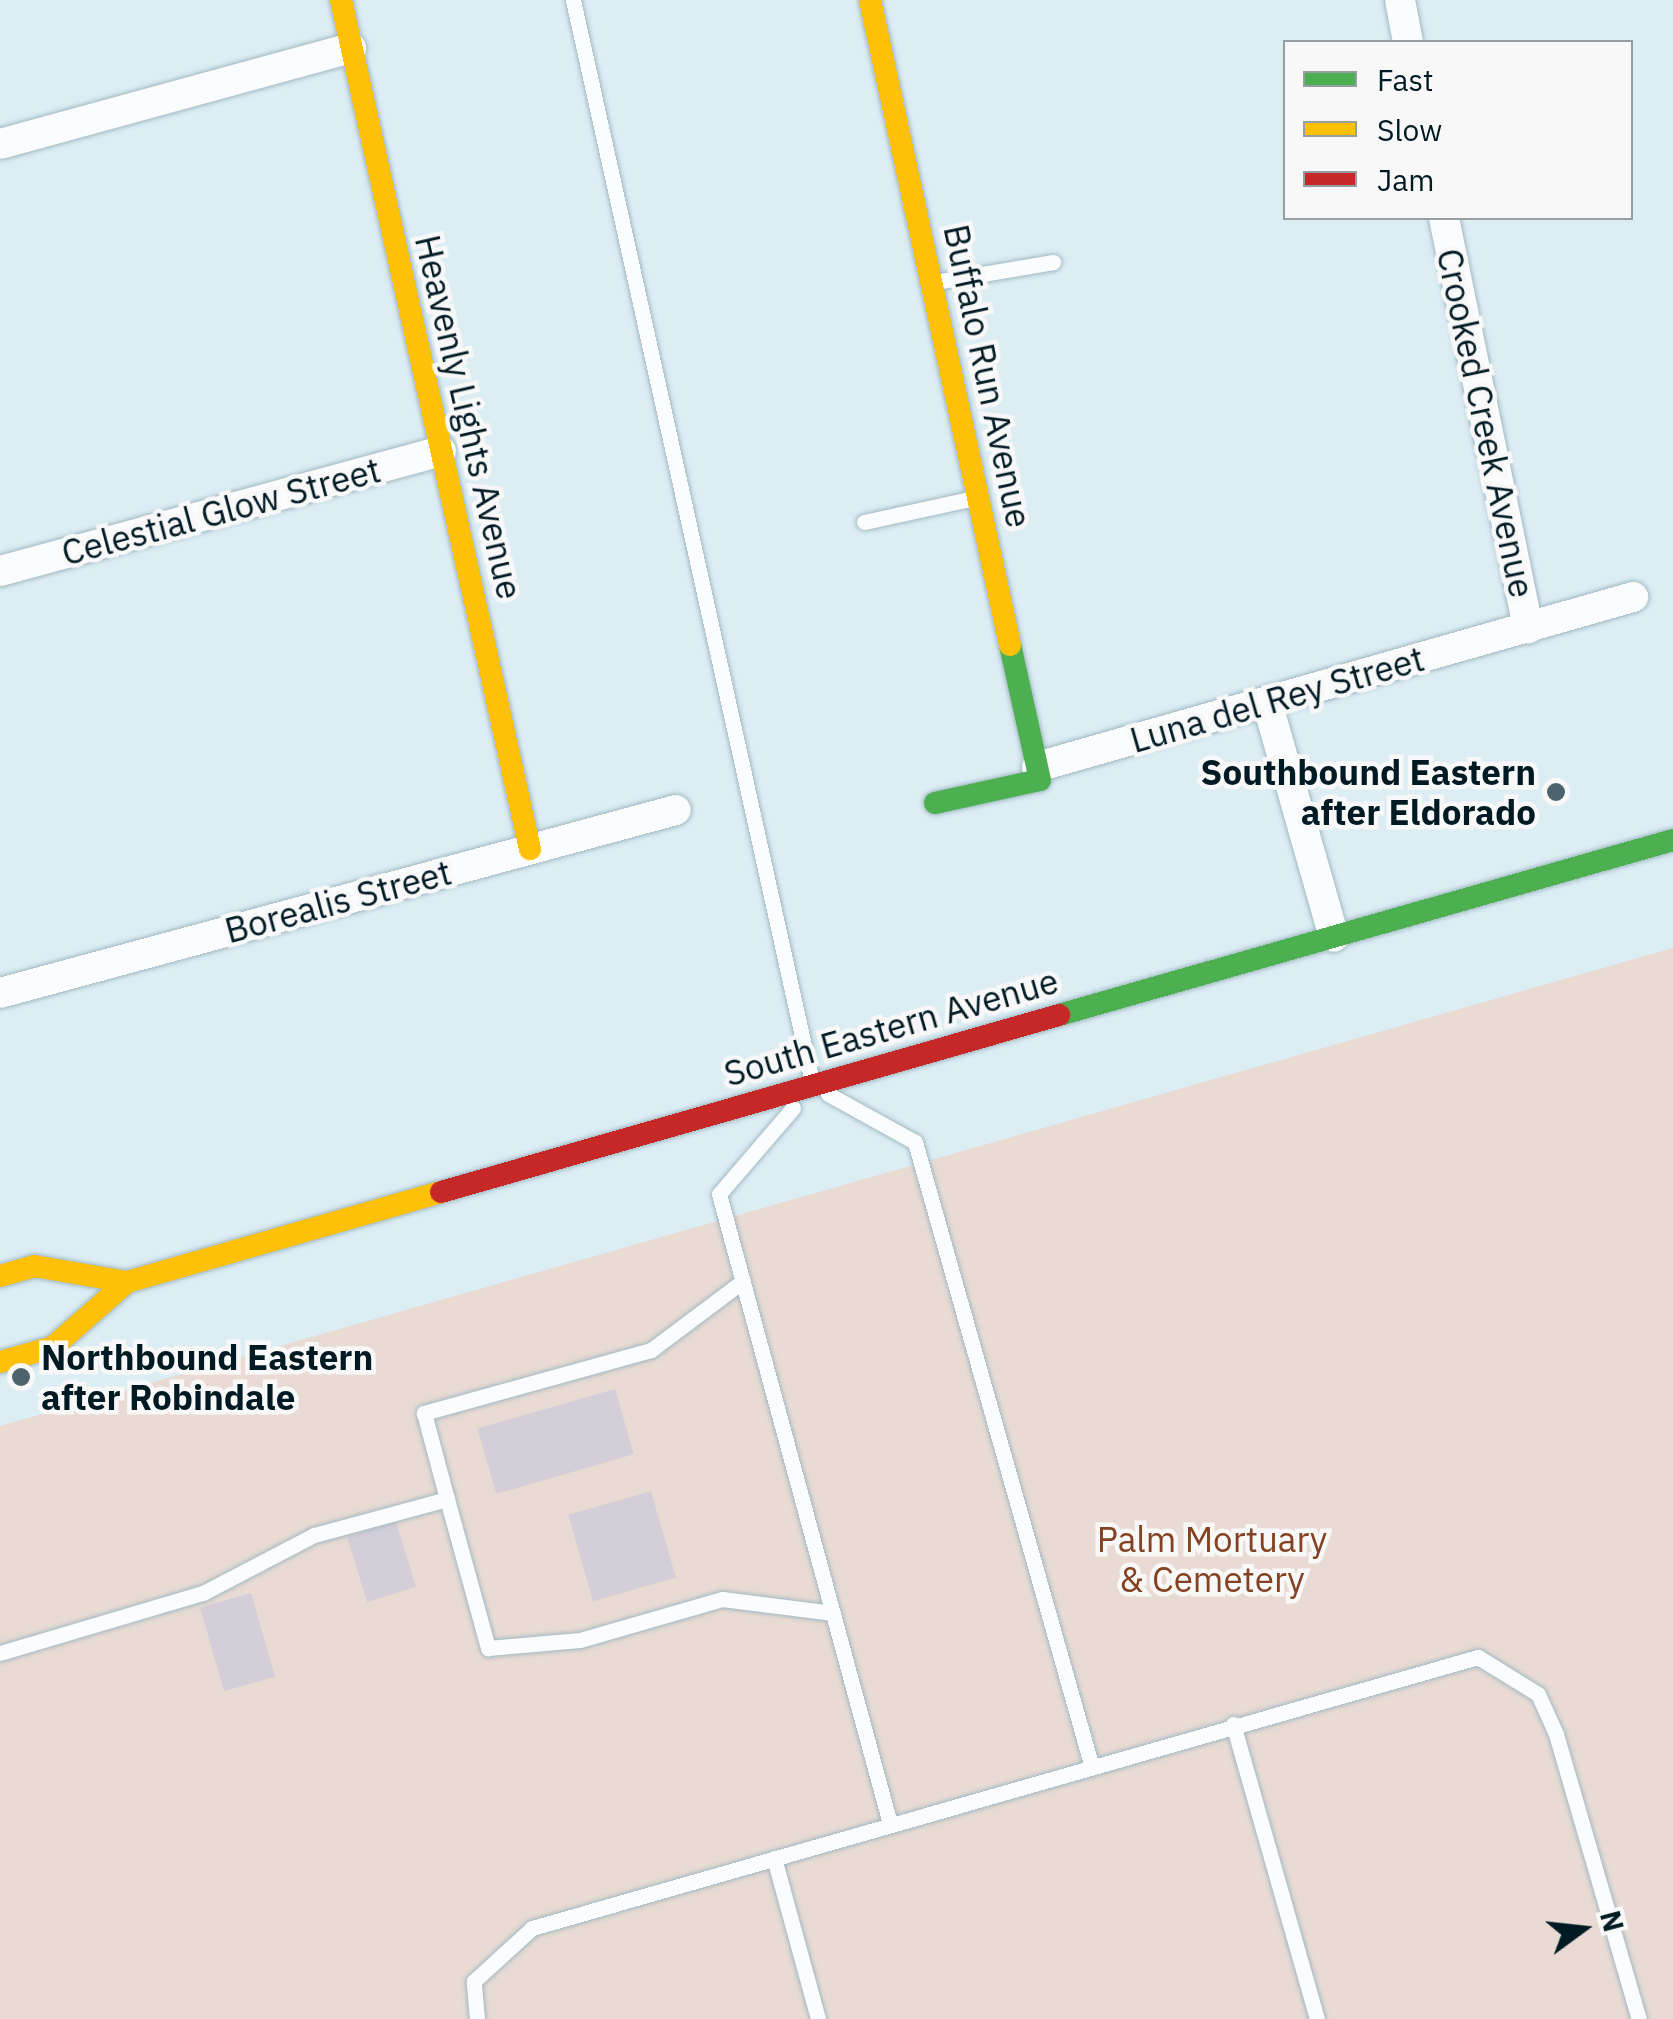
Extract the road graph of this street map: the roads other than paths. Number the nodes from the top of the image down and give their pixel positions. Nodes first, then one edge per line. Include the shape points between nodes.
1 (340, 0) edge
2 (573, 0) edge
3 (870, 0) edge
4 (1400, 0) edge
5 (1408, 40) edge
6 (351, 48) junction
7 (0, 144) edge
8 (1444, 220) edge
9 (1053, 262) dead end
10 (932, 282) junction
11 (441, 451) junction
12 (978, 498) junction
13 (864, 522) dead end
14 (0, 570) edge
15 (1633, 597) dead end
16 (1528, 628) junction
17 (1267, 702) junction
18 (1037, 768) junction
19 (935, 803) dead end
20 (676, 810) dead end
21 (1673, 840) edge
22 (530, 850) junction
23 (1334, 937) junction
24 (0, 993) edge
25 (812, 1086) junction
26 (0, 1276) edge
27 (743, 1281) junction
28 (128, 1282) junction
29 (0, 1362) edge
30 (447, 1499) junction
31 (833, 1614) junction
32 (0, 1654) edge
33 (1233, 1724) junction
34 (1091, 1764) junction
35 (890, 1824) junction
36 (774, 1858) junction
37 (476, 2019) edge
38 (818, 2019) edge
39 (1317, 2019) edge
40 (1639, 2019) edge

1 - 6 main road, Heavenly Lights Avenue
2 - 25 lane
3 - 10 main road, Buffalo Run Avenue
4 - 5 street
6 - 7 street
6 - 11 main road, Heavenly Lights Avenue
8 - 16 street, Crooked Creek Avenue
9 - 10 lane
10 - 12 main road, Buffalo Run Avenue
11 - 14 street, Celestial Glow Street
11 - 22 main road, Heavenly Lights Avenue
12 - 13 lane
12 - 18 main road, Buffalo Run Avenue
15 - 16 street, Luna del Rey Street
16 - 17 street, Luna del Rey Street
17 - 18 street, Luna del Rey Street
17 - 23 street
18 - 19 main road, Luna del Rey Street via 1040,780
20 - 22 street, Borealis Street
21 - 23 main road, South Eastern Avenue
22 - 24 street, Borealis Street
23 - 25 main road, South Eastern Avenue
25 - 27 lane via 719,1194
25 - 28 main road, South Eastern Avenue
25 - 34 lane via 915,1142
26 - 28 main road, South Eastern Avenue via 34,1266
27 - 30 lane via 651,1350 424,1413
27 - 31 lane
28 - 29 main road, South Eastern Avenue via 53,1347
30 - 31 lane via 488,1648 580,1640 722,1599
30 - 32 lane via 314,1534 203,1593
31 - 35 lane
33 - 34 lane
33 - 39 lane
33 - 40 lane via 1478,1657 1508,1671 1538,1694 1556,1734
34 - 35 lane
35 - 36 lane
36 - 37 lane via 532,1928 474,1981
36 - 38 lane

